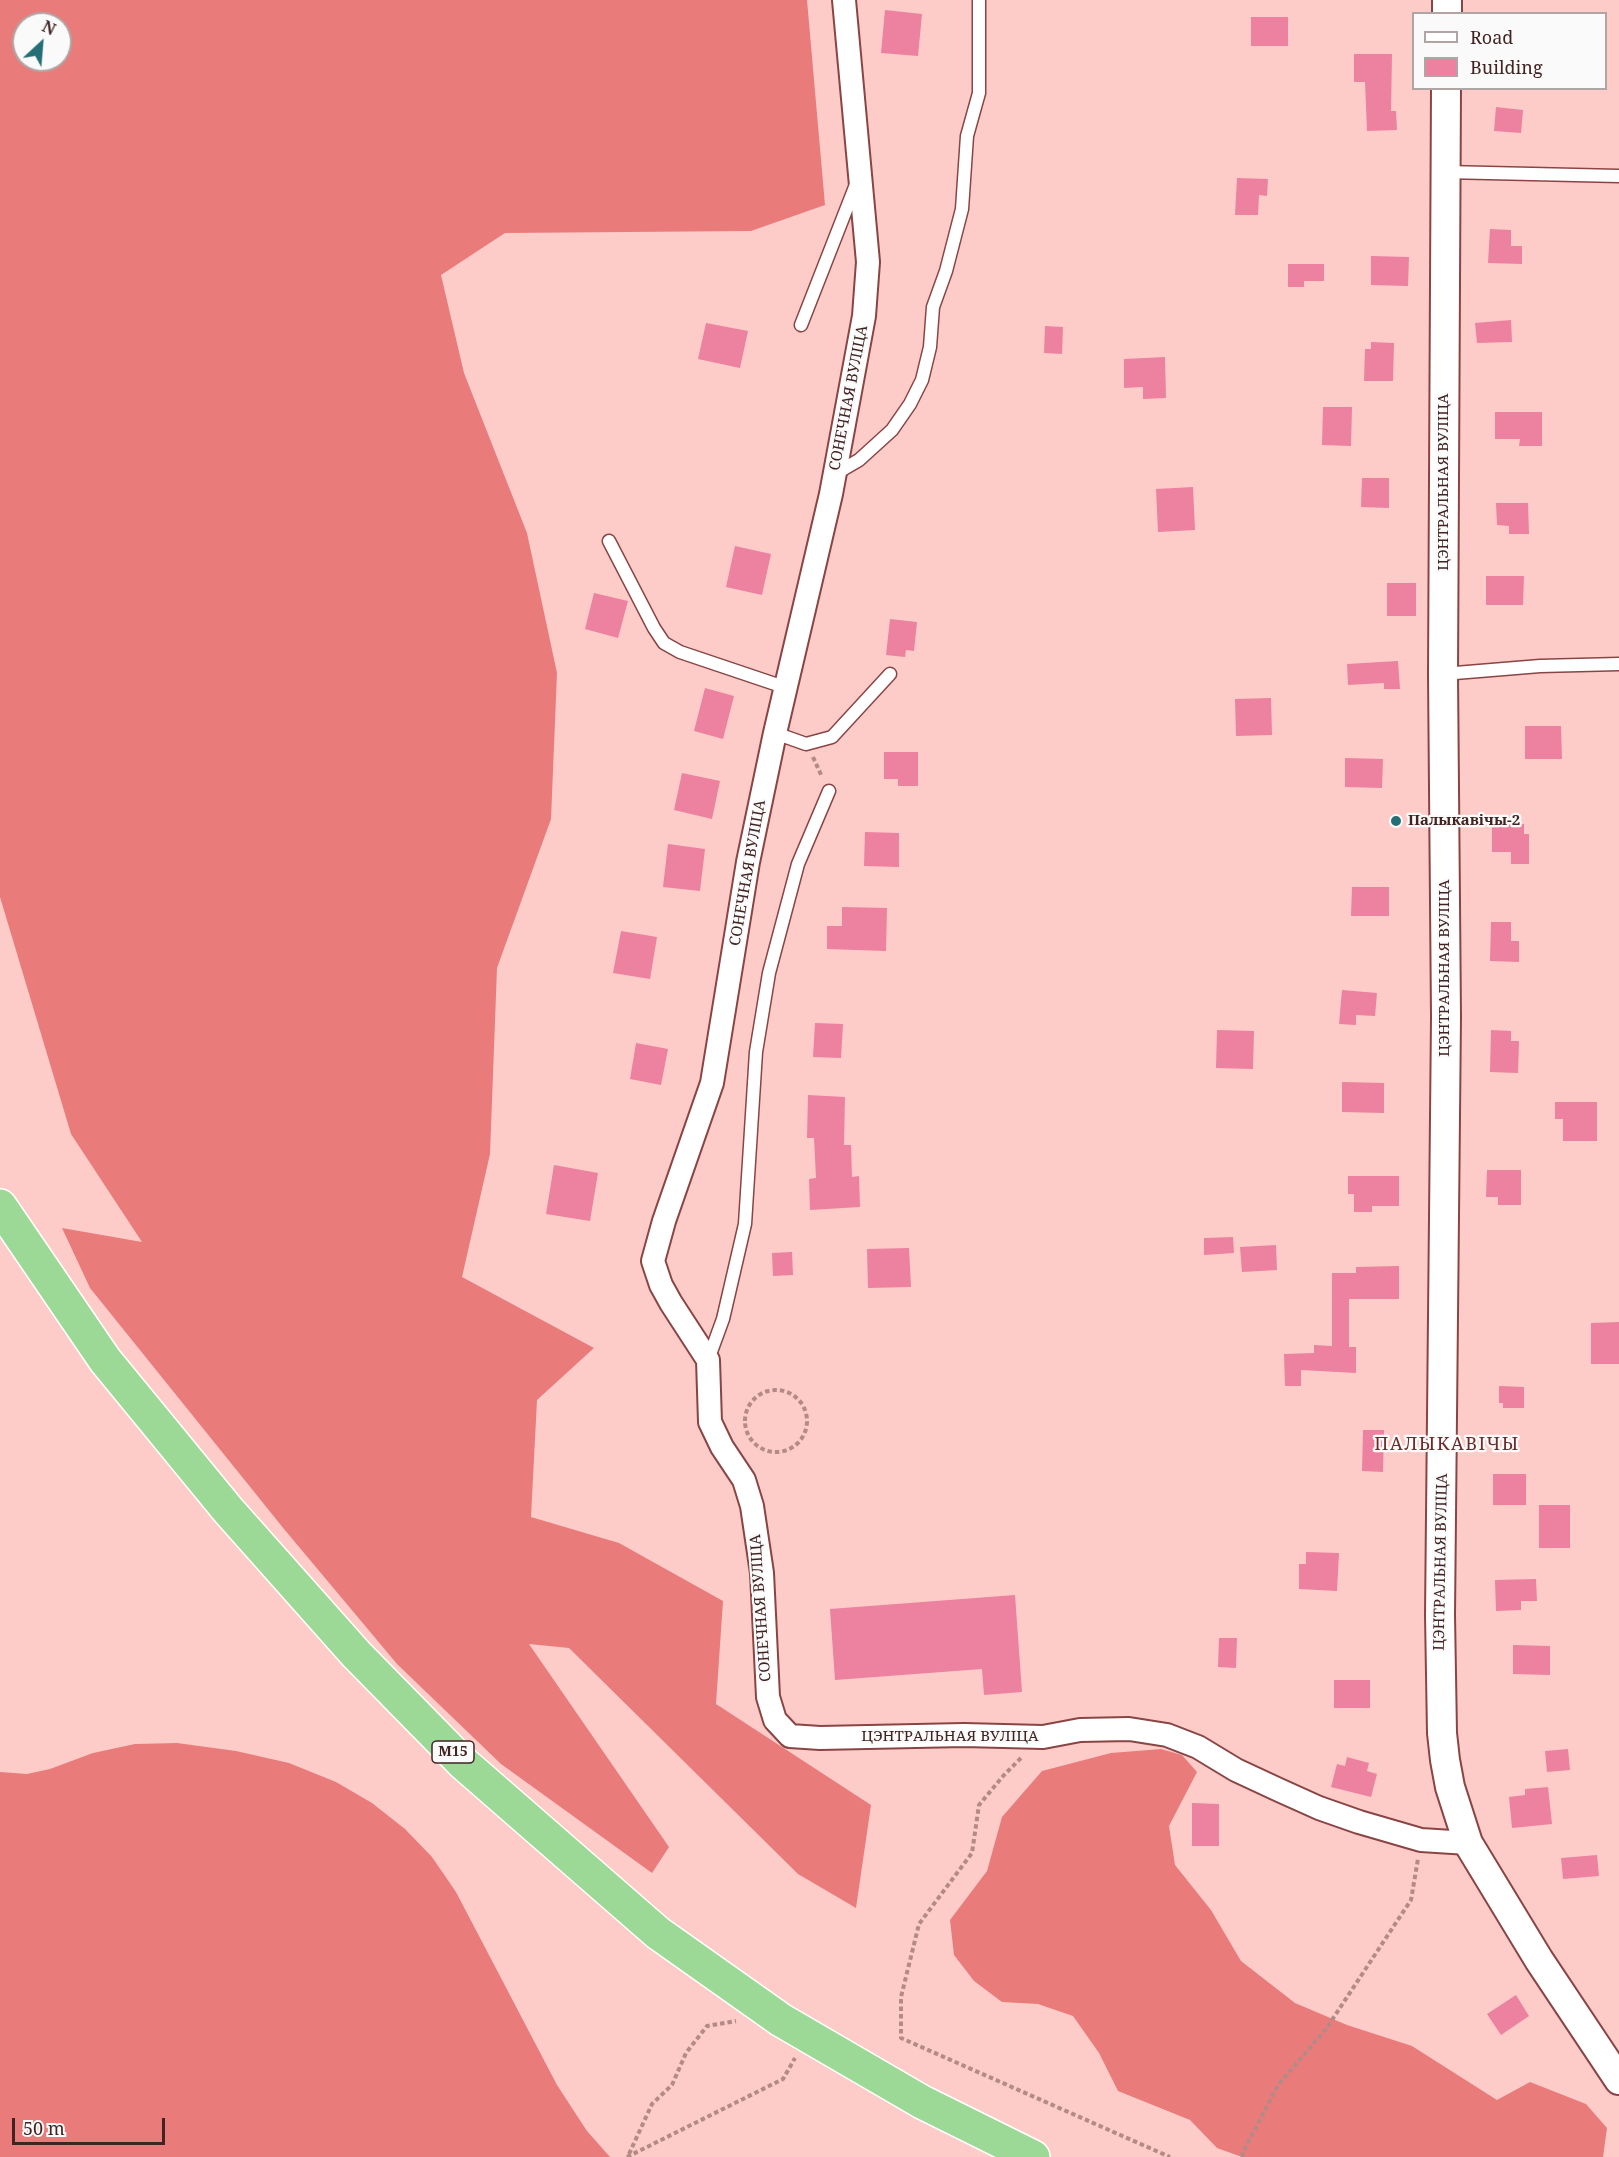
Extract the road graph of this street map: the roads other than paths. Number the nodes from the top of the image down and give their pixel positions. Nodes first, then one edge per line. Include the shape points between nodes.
1 (844, 0) edge
2 (979, 0) edge
3 (1446, 90) edge
4 (1445, 172) junction
5 (859, 176) junction
6 (1619, 176) edge
7 (801, 325) dead end
8 (835, 474) junction
9 (609, 542) dead end
10 (1619, 664) edge
11 (890, 674) dead end
12 (1443, 674) junction
13 (787, 688) junction
14 (775, 733) junction
15 (829, 791) road end
16 (0, 1206) edge
17 (708, 1360) junction
18 (776, 1720) joint
19 (1468, 1843) junction
20 (1619, 2080) edge
21 (1033, 2157) edge

1 - 5 street, СОНЕЧНАЯ ВУЛІЦА
2 - 8 lane via 979,93 967,136 962,209 933,307 922,380 892,429 859,460
3 - 4 street, ЦЭНТРАЛЬНАЯ ВУЛІЦА
4 - 6 lane
4 - 12 street, ЦЭНТРАЛЬНАЯ ВУЛІЦА
5 - 7 lane
5 - 8 street, СОНЕЧНАЯ ВУЛІЦА via 868,262 864,316
8 - 13 street, СОНЕЧНАЯ ВУЛІЦА
9 - 13 lane via 664,643
10 - 12 lane
11 - 14 lane via 832,737 806,744
12 - 19 street, ЦЭНТРАЛЬНАЯ ВУЛІЦА via 1446,1017 1440,1692 1450,1787
13 - 14 street, СОНЕЧНАЯ ВУЛІЦА
14 - 17 street, СОНЕЧНАЯ ВУЛІЦА via 748,862 712,1083 653,1261 666,1294
15 - 17 lane via 798,864 769,973 756,1052 745,1224 723,1319
16 - 21 highway, М15 via 105,1360 228,1510 356,1654 463,1763 658,1933 773,2014 922,2102
17 - 18 street, СОНЕЧНАЯ ВУЛІЦА via 710,1422 744,1480 752,1506 762,1573 768,1697
18 - 19 street, ЦЭНТРАЛЬНАЯ ВУЛІЦА via 790,1736 820,1738 1043,1737 1109,1729 1167,1735 1319,1808 1422,1840
19 - 20 street, ЦЭНТРАЛЬНАЯ ВУЛІЦА

